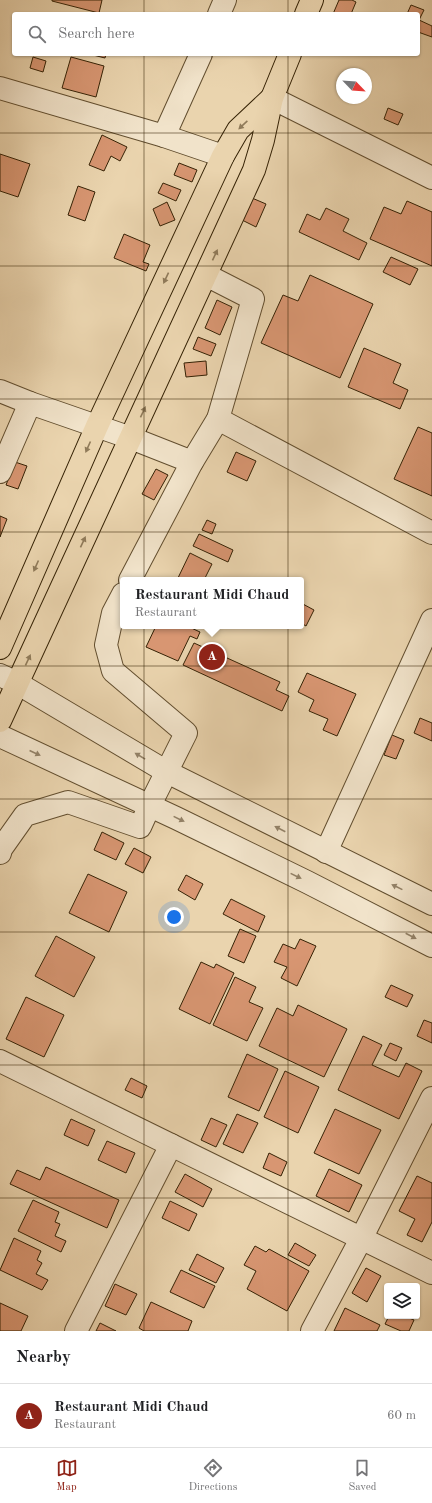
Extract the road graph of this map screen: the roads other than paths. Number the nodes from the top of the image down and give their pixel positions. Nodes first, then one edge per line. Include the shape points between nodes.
1 (226, 0) edge
2 (312, 0) edge
3 (220, 12) edge
4 (307, 12) edge
5 (200, 56) edge
6 (289, 56) edge
7 (0, 88) edge
8 (272, 98) junction
9 (164, 136) junction
10 (223, 156) junction
11 (432, 178) edge
12 (206, 275) junction
13 (0, 391) edge
14 (30, 403) junction
15 (218, 419) junction
16 (96, 426) junction
17 (131, 438) junction
18 (192, 462) junction
19 (0, 472) edge
20 (432, 533) edge
21 (132, 577) edge
22 (120, 600) edge
23 (432, 620) edge
24 (0, 648) edge
25 (9, 679) edge
26 (0, 721) edge
27 (0, 736) edge
28 (167, 772) junction
29 (150, 805) junction
30 (326, 852) junction
31 (0, 853) edge
32 (432, 904) edge
33 (432, 946) edge
34 (0, 1061) edge
35 (432, 1098) edge
36 (171, 1145) junction
37 (361, 1240) junction
38 (432, 1273) edge
39 (76, 1331) edge
40 (312, 1331) edge

1 - 3 street
2 - 4 highway
5 - 9 street
6 - 8 highway
7 - 9 street
8 -> 10 highway via 238,130
8 - 11 street
12 -> 8 highway via 254,170 264,140
9 - 10 street
10 -> 16 highway
12 - 15 street via 253,299
17 -> 12 highway
13 - 14 street
14 - 16 street
14 - 19 street
15 - 18 street
15 - 20 street
16 - 17 street
16 -> 24 highway
17 - 18 street
25 -> 17 highway
18 - 21 street
22 - 28 street via 113,613 106,645 112,671 186,733
23 - 30 street
25 - 26 highway
28 -> 25 street
27 -> 29 street
28 - 29 street
30 -> 28 street
29 - 31 street via 140,827 68,802 40,810 25,815
29 -> 33 street
32 -> 30 street
34 - 36 street
35 - 37 street
36 - 37 street
36 - 39 street
37 - 38 street
37 - 40 street

